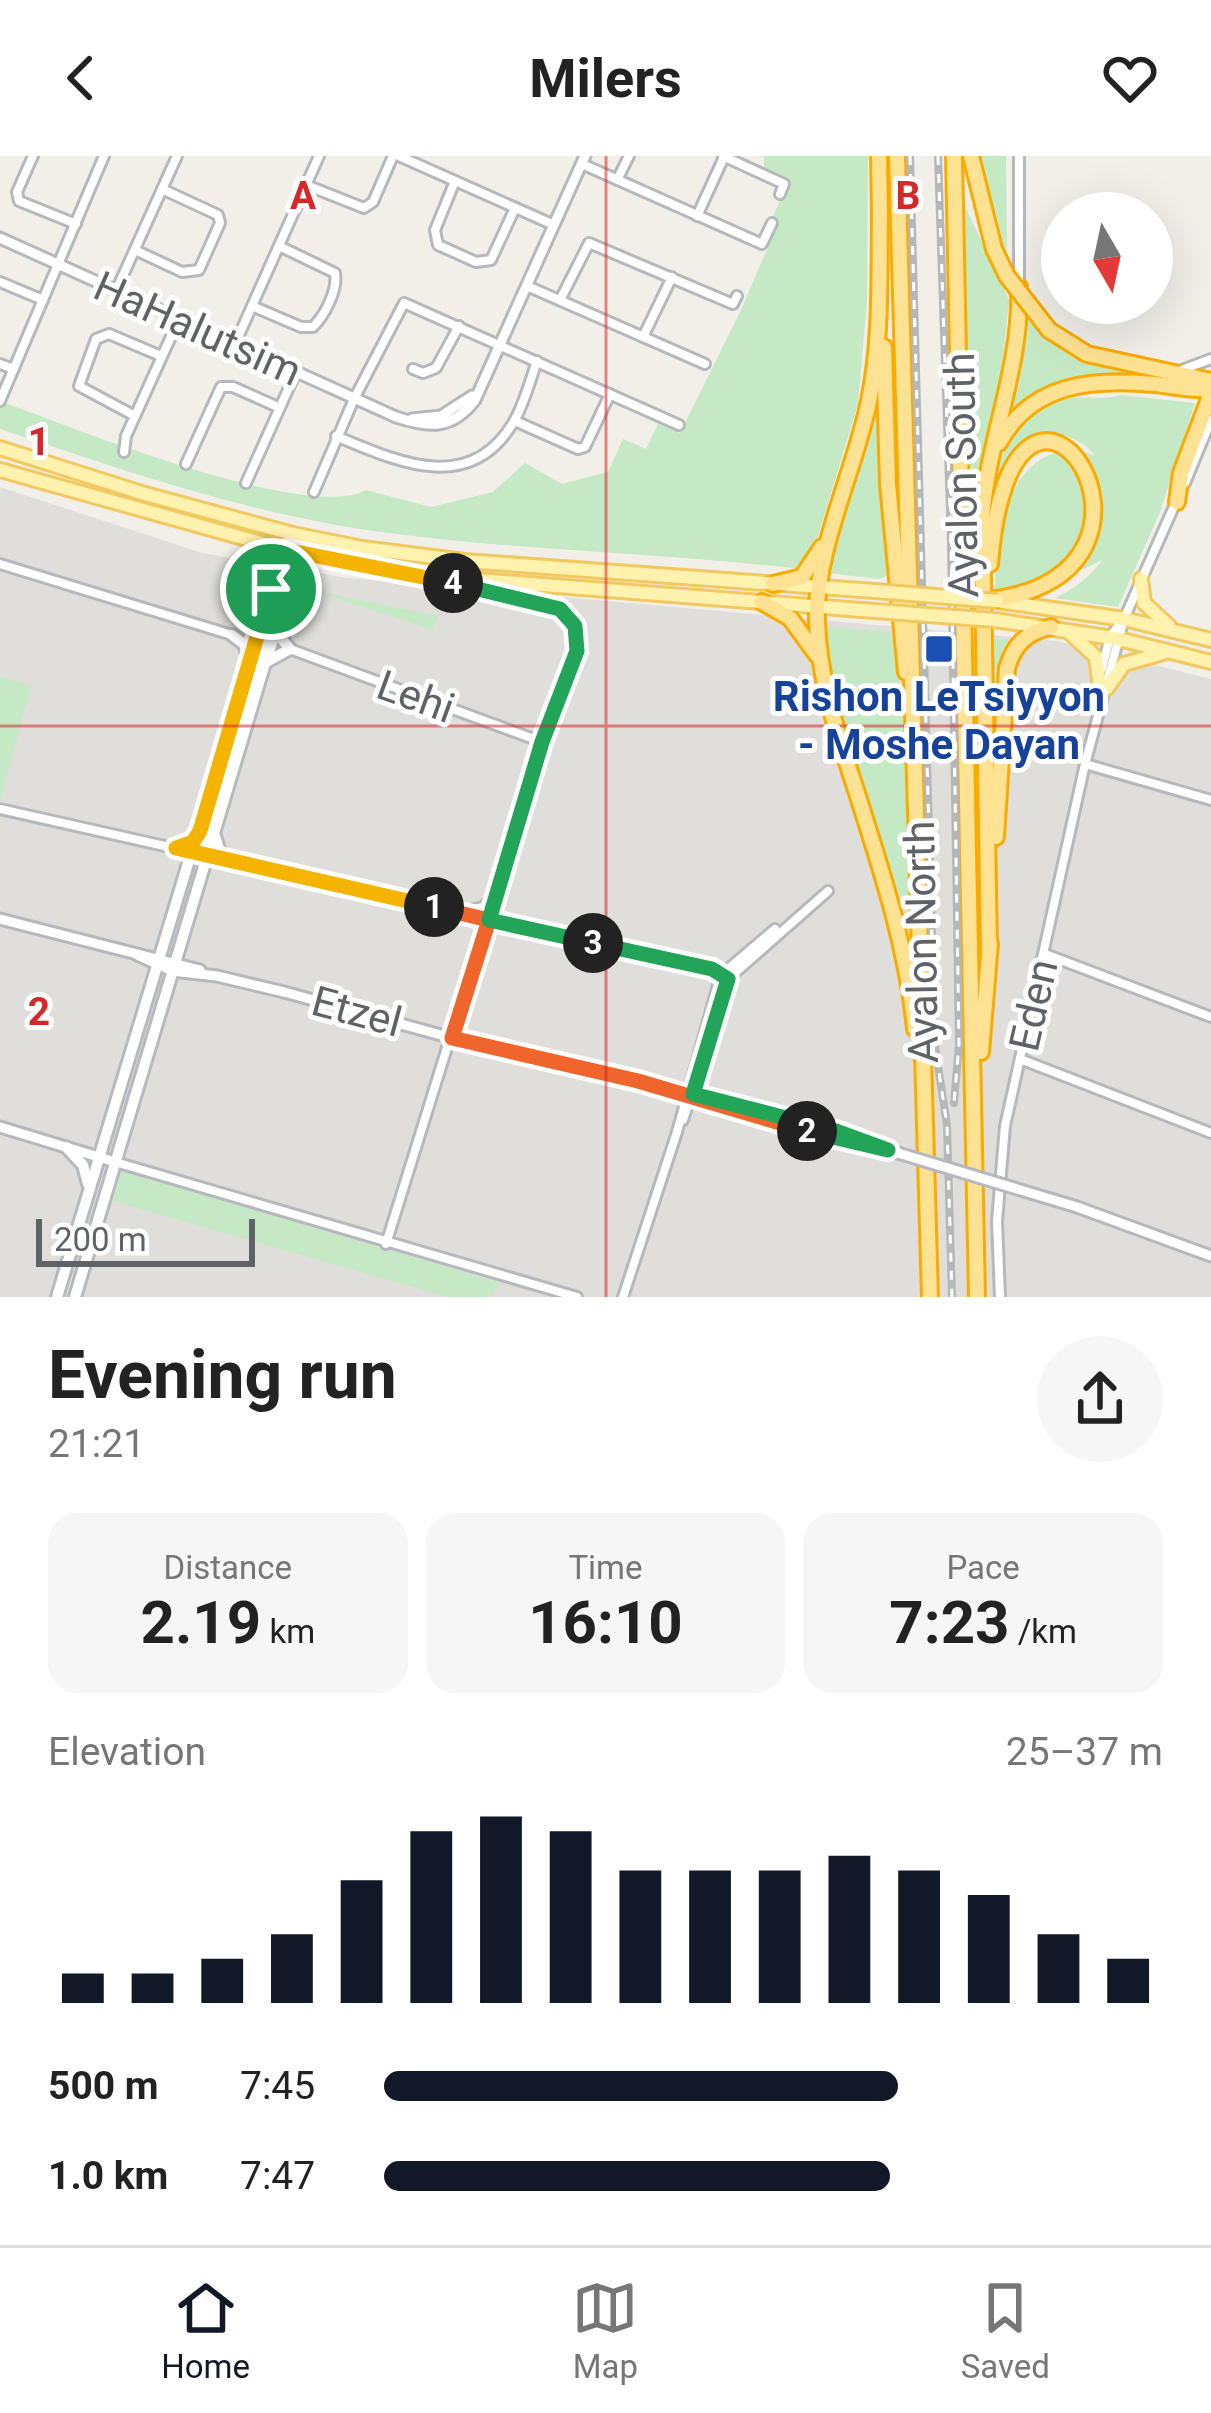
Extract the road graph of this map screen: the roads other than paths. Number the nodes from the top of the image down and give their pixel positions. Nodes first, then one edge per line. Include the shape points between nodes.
1 (33, 156) edge
2 (104, 156) edge
3 (177, 156) edge
4 (320, 156) edge
5 (396, 156) edge
6 (629, 156) edge
7 (724, 156) edge
8 (879, 156) edge
9 (897, 156) edge
10 (954, 156) edge
11 (971, 156) edge
12 (1019, 156) edge
13 (583, 160) edge
14 (617, 180) junction
15 (455, 181) junction
16 (306, 185) junction
17 (162, 189) junction
18 (780, 194) dead end
19 (515, 208) junction
20 (880, 209) junction
21 (697, 215) junction
22 (772, 223) dead end
23 (76, 224) junction
24 (554, 225) junction
25 (0, 238) edge
26 (279, 246) junction
27 (135, 250) junction
28 (59, 265) junction
29 (672, 277) junction
30 (0, 282) edge
31 (527, 286) junction
32 (1019, 286) joint
33 (116, 291) junction
34 (737, 296) dead end
35 (44, 300) junction
36 (560, 301) junction
37 (252, 306) junction
38 (178, 319) junction
39 (459, 326) junction
40 (644, 338) junction
41 (235, 344) junction
42 (501, 345) junction
43 (161, 356) junction
44 (1211, 359) edge
45 (537, 361) junction
46 (0, 364) edge
47 (705, 364) dead end
48 (14, 369) junction
49 (413, 369) dead end
50 (296, 372) junction
51 (1159, 372) junction
52 (1210, 390) edge
53 (610, 394) junction
54 (354, 398) junction
55 (0, 401) edge
56 (278, 407) junction
57 (135, 416) junction
58 (1211, 420) edge
59 (515, 421) junction
60 (679, 425) dead end
61 (1211, 432) edge
62 (336, 436) junction
63 (1083, 443) dead end
64 (1200, 447) junction
65 (0, 448) edge
66 (124, 452) dead end
67 (186, 464) dead end
68 (989, 464) junction
69 (0, 470) edge
70 (246, 483) dead end
71 (314, 492) dead end
72 (1177, 502) junction
73 (840, 510) junction
74 (293, 534) junction
75 (292, 552) junction
76 (0, 564) edge
77 (427, 576) junction
78 (1141, 579) junction
79 (773, 584) junction
80 (1070, 587) dead end
81 (818, 588) junction
82 (994, 600) junction
83 (761, 602) junction
84 (817, 607) junction
85 (1124, 619) junction
86 (995, 620) junction
87 (260, 626) junction
88 (1058, 628) junction
89 (1174, 630) junction
90 (276, 632) junction
91 (232, 635) junction
92 (1115, 638) junction
93 (1211, 640) edge
94 (986, 646) junction
95 (290, 650) junction
96 (1177, 652) junction
97 (820, 660) junction
98 (249, 662) junction
99 (1211, 662) edge
100 (265, 664) junction
101 (1103, 687) junction
102 (542, 742) junction
103 (1085, 764) junction
104 (918, 782) junction
105 (1211, 800) edge
106 (0, 809) edge
107 (200, 831) junction
108 (214, 832) junction
109 (176, 848) junction
110 (200, 854) junction
111 (229, 860) junction
112 (498, 890) junction
113 (828, 891) dead end
114 (456, 912) junction
115 (0, 919) edge
116 (489, 920) junction
117 (989, 950) junction
118 (1045, 954) junction
119 (159, 962) junction
120 (174, 966) junction
121 (725, 977) junction
122 (1211, 1017) edge
123 (452, 1038) junction
124 (1020, 1059) junction
125 (689, 1096) junction
126 (974, 1117) junction
127 (0, 1127) edge
128 (1211, 1133) edge
129 (66, 1147) junction
130 (926, 1150) junction
131 (99, 1157) junction
132 (119, 1159) junction
133 (88, 1190) junction
134 (386, 1244) junction
135 (1211, 1256) edge
136 (56, 1297) edge
137 (75, 1297) edge
138 (577, 1297) edge
139 (623, 1297) edge
140 (930, 1297) edge
141 (977, 1297) edge
142 (1000, 1297) edge

1 - 23 street via 19,201
2 - 23 street
3 - 17 street
4 - 16 street
5 - 15 street
5 - 16 street via 364,208
6 - 14 street
7 - 18 street via 784,184
7 - 21 street
8 - 20 highway
9 - 104 highway, Ayalon North
10 - 126 highway, Ayalon South
11 - 51 highway, bridge via 994,249 1049,330 1087,354
12 - 32 street
13 - 14 street
13 - 24 street, HaHalutsim
14 - 21 street
15 - 19 street
15 - 19 street via 435,230 438,245 476,262 491,260
16 - 26 street
17 - 27 street
17 - 27 street via 218,214 220,223 199,270 182,272
19 - 24 street
20 - 73 highway via 873,376
20 - 104 highway via 888,484
21 - 22 street via 762,244
23 - 28 street
24 - 31 street, HaHalutsim
25 - 28 street, HaHalutsim
26 - 37 street
26 - 37 street via 335,273 321,319 302,328
27 - 33 street
28 - 33 street, HaHalutsim
28 - 35 street
29 - 34 street via 734,304
29 - 36 street via 589,243
29 - 40 street
30 - 35 street
31 - 36 street
31 - 42 street, HaHalutsim
32 - 68 highway via 1017,338
33 - 38 street, HaHalutsim
35 - 48 street
36 - 40 street
37 - 41 street
38 - 41 street, HaHalutsim
38 - 43 street
39 - 42 street
39 - 49 street via 436,368
39 - 54 street via 400,305
40 - 47 street
41 - 50 street, HaHalutsim
42 - 45 street
42 - 54 street, HaHalutsim via 484,383 441,416 396,417
43 - 57 street
43 - 57 street via 110,334 96,339 79,386
44 - 51 street
45 - 53 street
45 - 59 street
46 - 48 street
48 - 55 street
50 - 54 street, HaHalutsim
50 - 56 street
51 - 52 highway
52 - 68 highway via 1064,387 1010,423
52 - 72 highway
53 - 59 street via 585,448
53 - 60 street
54 - 62 street
56 - 67 street via 221,387
56 - 70 street
57 - 66 street
58 - 64 street
59 - 62 street via 481,454 449,466 399,463
61 - 64 street
62 - 71 street
63 - 94 highway via 1032,454 1004,492 993,531
64 - 72 street, Eden
65 - 74 main road
68 - 94 highway via 982,517
69 - 75 main road
72 - 78 street, Eden
73 - 79 highway via 808,572
73 - 81 highway
74 - 75 main road
74 - 79 main road via 465,561
75 - 77 main road
75 - 87 main road
75 - 90 main road via 297,572
76 - 91 street
77 - 83 main road
77 - 102 street via 569,617 578,634
78 - 85 street, Eden
78 - 89 main road via 1144,603
79 - 81 main road
80 - 82 highway
81 - 82 main road, bridge
81 - 84 highway
82 - 85 main road
83 - 84 main road
83 - 97 highway via 790,618
84 - 86 main road, bridge
84 - 97 highway
85 - 86 main road via 1102,628
85 - 89 main road
85 - 92 street, Eden
86 - 88 main road
87 - 91 main road
87 - 98 main road
88 - 92 main road
88 - 101 main road via 1096,657
88 - 117 highway via 1028,634 1007,668
89 - 93 main road
90 - 95 main road
90 - 100 main road
91 - 98 main road
92 - 96 main road
92 - 101 street, Eden
94 - 117 highway
95 - 100 main road
95 - 102 street, Lehi
96 - 99 main road
96 - 101 main road via 1124,664
97 - 130 highway via 900,934
98 - 107 main road
100 - 108 main road
101 - 103 street, Eden
102 - 112 street
103 - 105 street
103 - 118 street, Eden
104 - 130 highway, Ayalon North
106 - 109 street
107 - 109 main road
107 - 110 main road
108 - 110 main road
108 - 111 main road
109 - 110 street
110 - 111 street
110 - 119 main road
110 - 120 main road
111 - 114 street
112 - 114 street via 483,907
112 - 116 street
113 - 121 street
114 - 116 street
115 - 119 street, Etzel
116 - 121 street
116 - 123 street
117 - 126 highway
118 - 122 street
118 - 124 street, Eden
119 - 120 street, Etzel
119 - 131 main road
120 - 123 street, Etzel
120 - 132 main road
121 - 125 street
123 - 125 street, Etzel
123 - 134 street
124 - 128 street
124 - 142 street, Eden via 998,1206
125 - 135 street, Etzel, bridge via 836,1131
125 - 139 street
126 - 141 highway, Ayalon South
127 - 129 street
129 - 131 street
129 - 133 main road via 86,1170
130 - 140 highway, Ayalon North
131 - 132 street
131 - 133 main road
132 - 134 street
132 - 137 main road
133 - 136 main road
134 - 138 street

